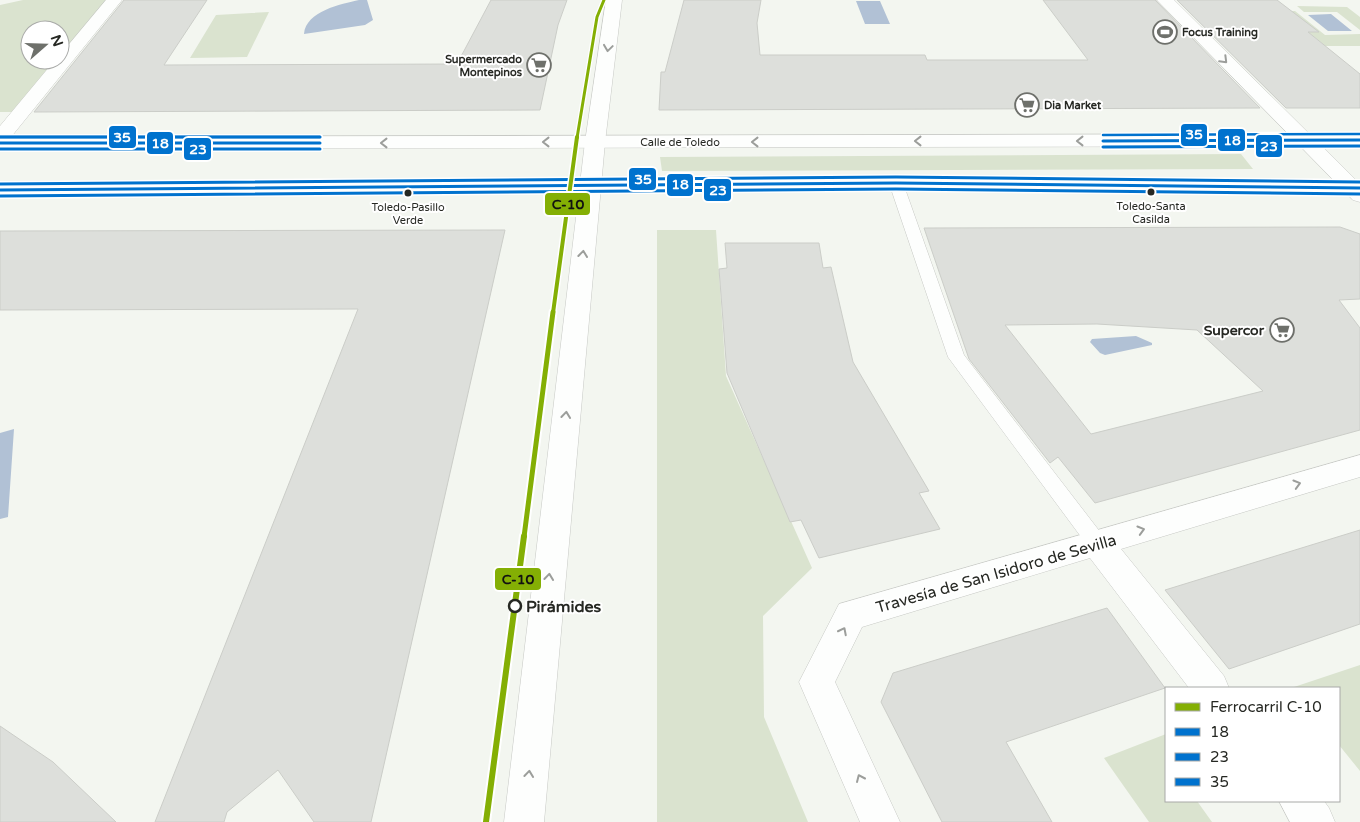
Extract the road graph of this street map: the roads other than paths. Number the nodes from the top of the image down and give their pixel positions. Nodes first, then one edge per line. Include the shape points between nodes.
1 (114, 0) edge
2 (614, 0) edge
3 (1165, 0) edge
4 (0, 138) edge
5 (1304, 140) junction
6 (1360, 140) edge
7 (595, 142) junction
8 (0, 143) edge
9 (896, 183) junction
10 (592, 185) junction
11 (0, 190) edge
12 (1357, 190) edge
13 (1360, 466) edge
14 (1097, 543) junction
15 (1210, 687) edge
16 (1300, 802) edge
17 (524, 822) edge
18 (880, 822) edge
19 (1315, 822) edge

1 - 4 main road
2 -> 7 main road
3 -> 5 main road
5 - 6 main road, Calle de Toledo
5 -> 7 main road, Calle de Toledo
5 - 12 main road
7 -> 8 main road, Calle de Toledo
7 - 10 main road
9 - 10 main road
9 - 12 main road
9 - 14 lane via 956,357
10 - 11 main road
17 -> 10 main road
14 -> 13 main road, Travesía de San Isidoro de Sevilla
14 - 15 main road
18 -> 14 main road, Travesía de San Isidoro de Sevilla via 817,682 851,615
16 - 19 main road

